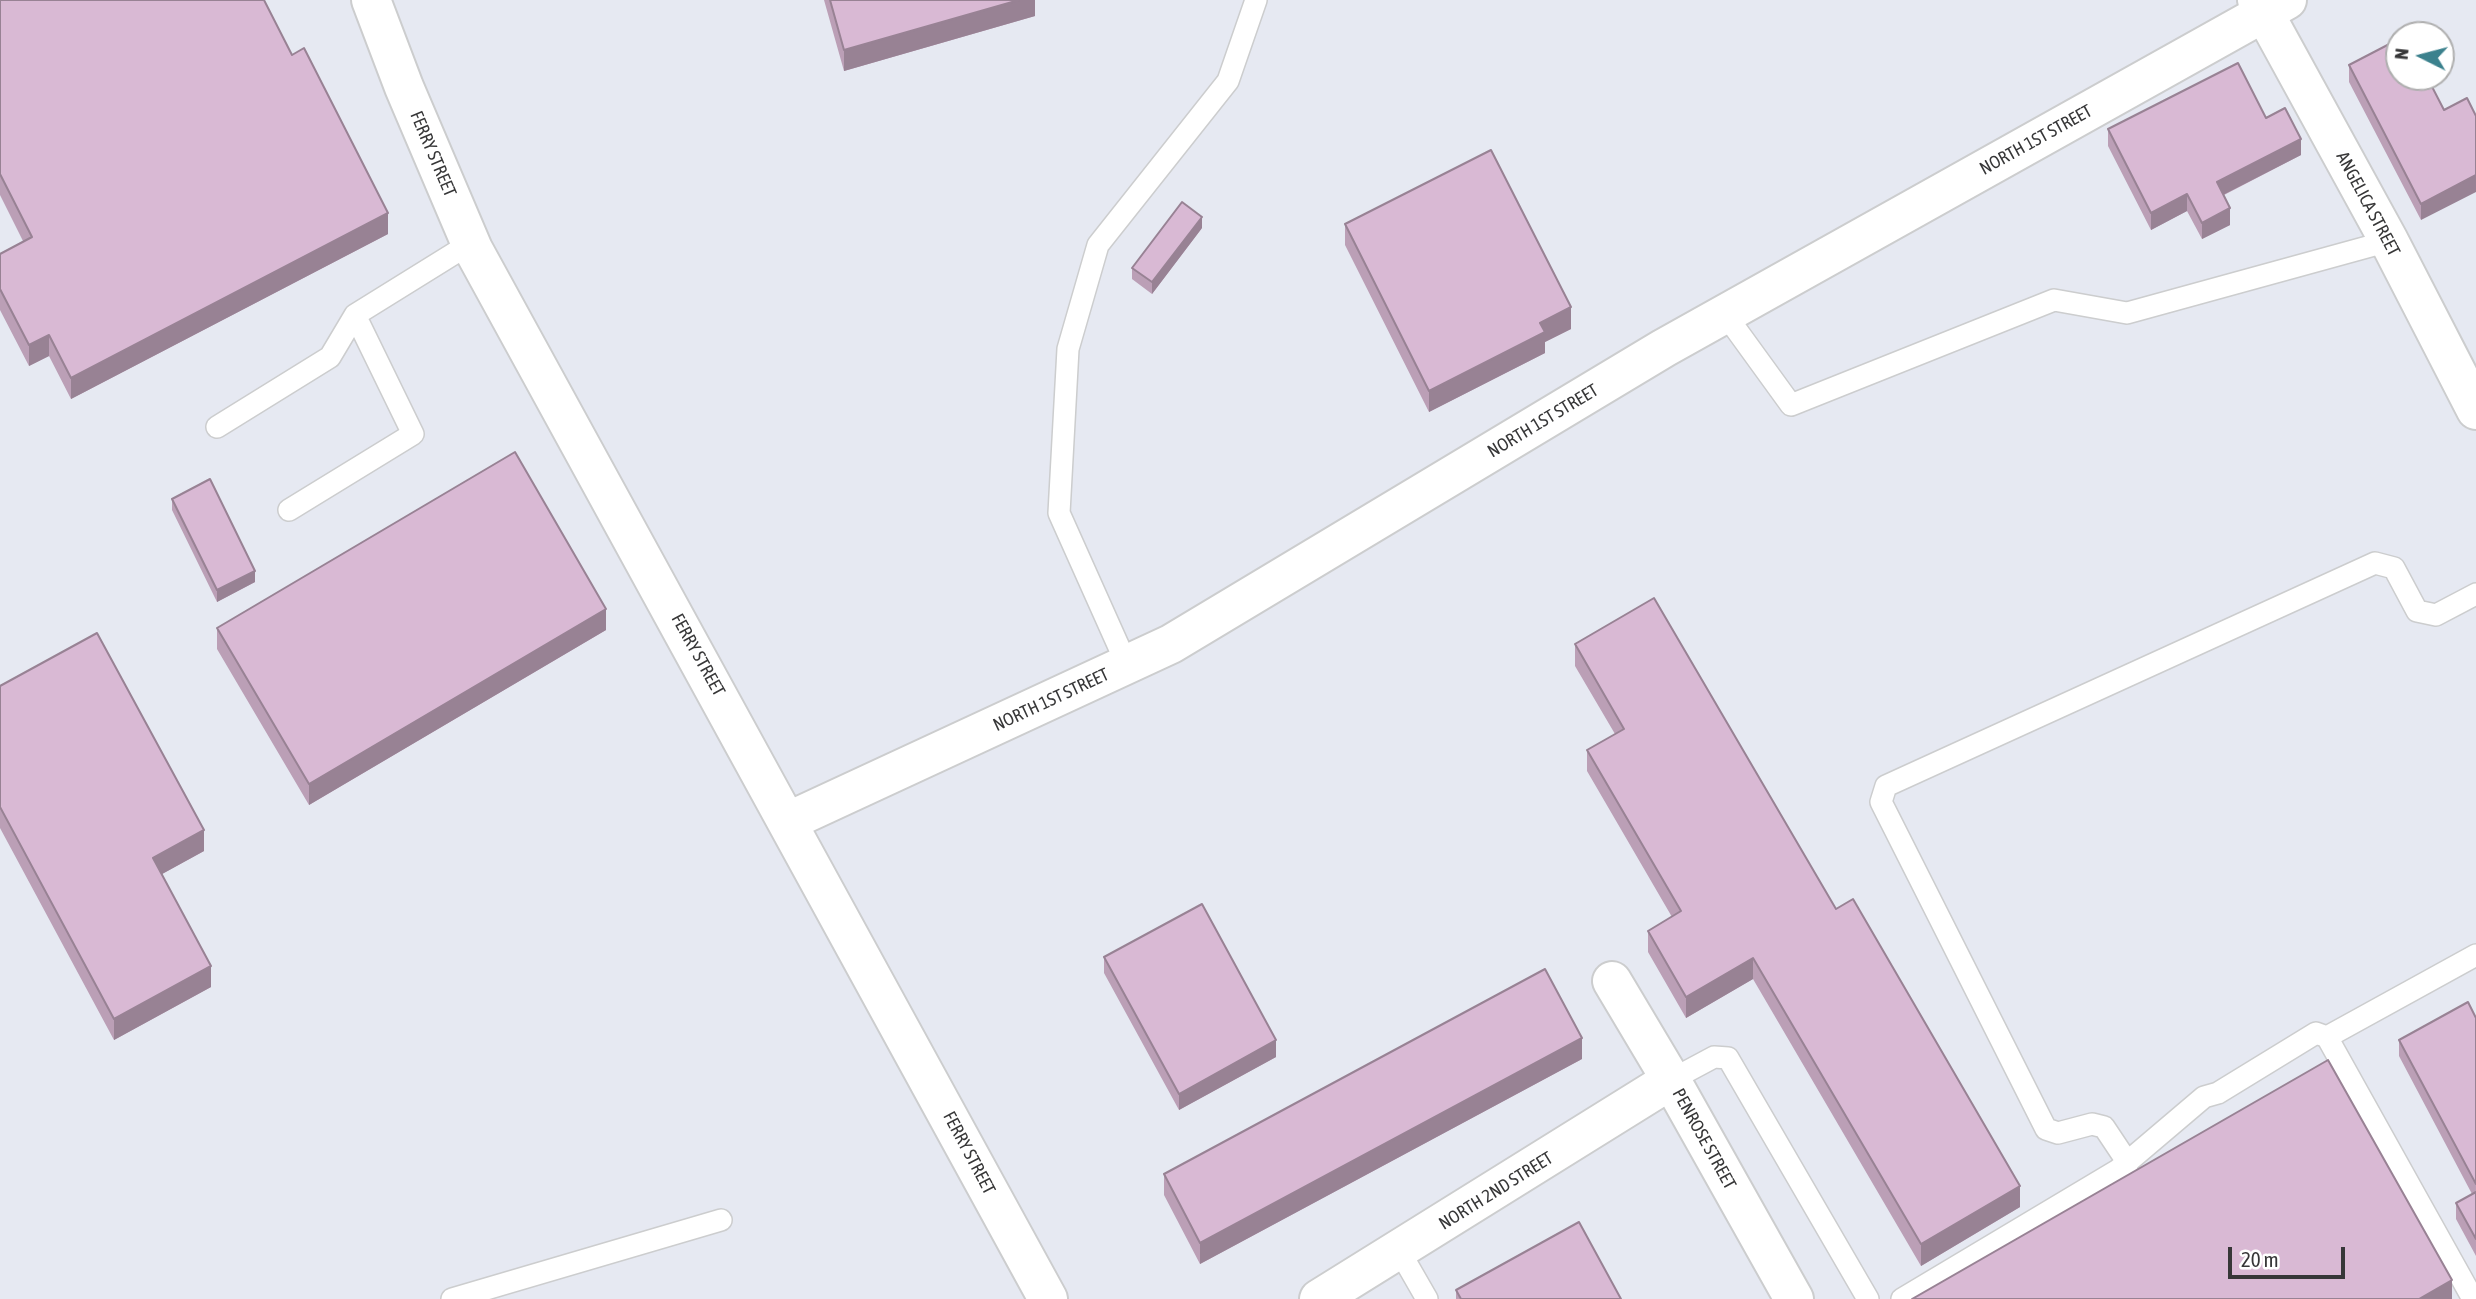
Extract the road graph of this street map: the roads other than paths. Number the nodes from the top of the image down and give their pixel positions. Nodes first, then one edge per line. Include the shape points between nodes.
1 (371, 0) edge
2 (1256, 0) edge
3 (2269, 4) edge
4 (2389, 241) junction
5 (471, 243) junction
6 (1725, 314) junction
7 (355, 315) junction
8 (2476, 410) edge
9 (217, 427) dead end
10 (289, 510) dead end
11 (2476, 594) edge
12 (1127, 665) junction
13 (789, 821) junction
14 (2476, 956) edge
15 (1612, 981) dead end
16 (2327, 1037) junction
17 (1671, 1080) junction
18 (2128, 1163) junction
19 (721, 1220) dead end
20 (1400, 1251) junction
21 (452, 1299) edge
22 (1048, 1299) edge
23 (1320, 1299) edge
24 (1427, 1299) edge
25 (1794, 1299) edge
26 (1868, 1299) edge
27 (1902, 1299) edge
28 (2473, 1299) edge

1 - 5 street, FERRY STREET
2 - 12 lane via 1228,81 1098,245 1069,349 1059,513
3 - 4 street, ANGELICA STREET
3 - 6 street, NORTH 1ST STREET
4 - 6 lane via 2127,313 2054,300 1791,405
4 - 8 street, ANGELICA STREET
5 - 7 lane
5 - 13 street, FERRY STREET
6 - 12 street, NORTH 1ST STREET via 1171,644
7 - 9 lane via 330,357
7 - 10 lane via 413,433
11 - 18 lane via 2436,615 2417,611 2394,568 2375,563 1886,786 1881,802 2046,1129 2058,1133 2092,1124 2104,1127
12 - 13 street, NORTH 1ST STREET
13 - 22 street, FERRY STREET
14 - 16 lane
15 - 17 street, PENROSE STREET
16 - 18 lane via 2316,1033 2204,1097
16 - 28 lane
17 - 20 street, NORTH 2ND STREET
17 - 25 street, PENROSE STREET
17 - 26 lane via 1714,1057 1728,1058
18 - 27 lane
19 - 21 lane
20 - 23 street, NORTH 2ND STREET
20 - 24 lane

